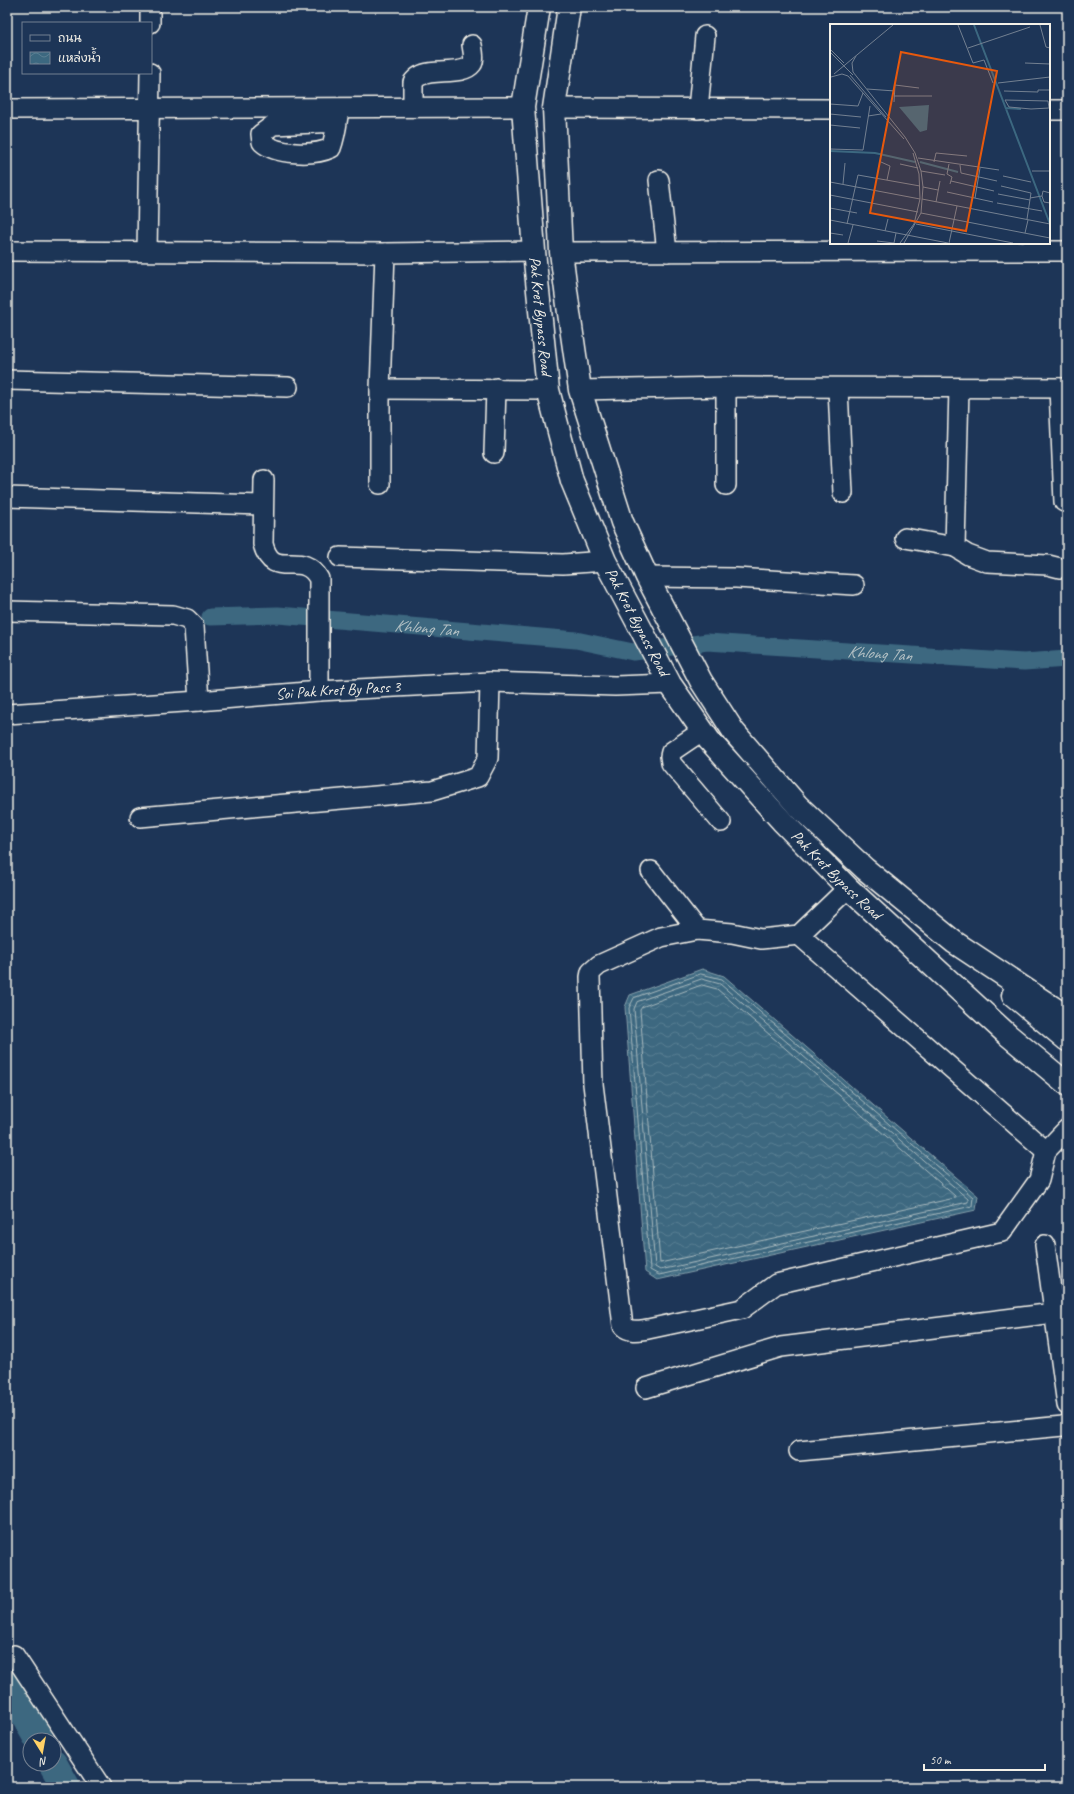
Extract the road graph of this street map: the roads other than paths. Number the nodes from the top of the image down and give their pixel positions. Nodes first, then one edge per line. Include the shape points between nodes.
1 (150, 7) edge
2 (539, 7) edge
3 (569, 7) edge
4 (150, 22) edge
5 (705, 36) dead end
6 (472, 45) dead end
7 (150, 74) edge
8 (413, 107) junction
9 (523, 107) junction
10 (554, 108) junction
11 (7, 109) edge
12 (149, 109) junction
13 (698, 109) junction
14 (830, 109) edge
15 (1050, 110) edge
16 (1067, 110) edge
17 (659, 180) dead end
18 (7, 251) edge
19 (147, 251) junction
20 (534, 251) junction
21 (1067, 251) edge
22 (561, 252) junction
23 (666, 252) junction
24 (385, 253) junction
25 (7, 380) edge
26 (288, 387) dead end
27 (726, 387) junction
28 (496, 388) junction
29 (959, 388) junction
30 (1063, 388) edge
31 (380, 389) junction
32 (838, 389) junction
33 (548, 390) junction
34 (580, 390) junction
35 (494, 454) dead end
36 (264, 480) dead end
37 (380, 484) dead end
38 (726, 485) dead end
39 (843, 493) dead end
40 (7, 497) edge
41 (1064, 502) dead end
42 (264, 505) junction
43 (905, 538) dead end
44 (955, 547) junction
45 (340, 558) dead end
46 (605, 561) junction
47 (1060, 568) dead end
48 (647, 577) junction
49 (854, 585) dead end
50 (7, 611) edge
51 (490, 682) junction
52 (670, 684) junction
53 (319, 691) junction
54 (199, 701) junction
55 (7, 714) edge
56 (702, 731) junction
57 (140, 817) dead end
58 (721, 822) dead end
59 (651, 872) dead end
60 (848, 888) junction
61 (697, 930) junction
62 (800, 935) junction
63 (954, 942) junction
64 (944, 976) junction
65 (1067, 1016) edge
66 (1067, 1040) edge
67 (1067, 1065) edge
68 (1067, 1084) edge
69 (1067, 1129) edge
70 (1046, 1151) junction
71 (1045, 1245) dead end
72 (1054, 1313) junction
73 (1064, 1364) edge
74 (646, 1388) dead end
75 (1067, 1405) edge
76 (1067, 1424) edge
77 (799, 1451) dead end
78 (14, 1655) dead end
79 (101, 1787) edge

1 - 4 street
2 - 9 main road, Pak Kret Bypass Road
3 - 10 main road, Pak Kret Bypass Road
5 - 13 street
6 - 8 street via 471,65 464,69 430,72 419,76 413,82
7 - 12 street
8 - 9 street
8 - 12 street via 338,115
9 - 20 main road, Pak Kret Bypass Road
10 - 13 street
10 - 22 main road, Pak Kret Bypass Road
11 - 12 street
12 - 19 street
13 - 14 street
15 - 16 street
17 - 23 street
18 - 19 street
19 - 24 street
20 - 24 street
20 - 33 main road, Pak Kret Bypass Road
21 - 23 street
22 - 23 street
22 - 34 main road, Pak Kret Bypass Road
24 - 31 street
25 - 26 street
27 - 32 street
27 - 34 street
27 - 38 street
28 - 31 street
28 - 33 street
28 - 35 street
29 - 30 street
29 - 32 street
29 - 44 street
30 - 41 street
31 - 37 street
32 - 39 street
33 - 46 main road, Pak Kret Bypass Road via 572,481
34 - 48 main road, Pak Kret Bypass Road via 622,522
36 - 42 street
40 - 42 street
42 - 53 street via 265,552 278,564 306,564 315,570 320,579
43 - 44 street
44 - 47 street via 986,562 1048,565
45 - 46 street via 563,564
46 - 52 main road, Pak Kret Bypass Road
48 - 49 street via 736,578
48 - 63 main road, Pak Kret Bypass Road via 701,681 734,732 797,805 865,869
50 - 54 street via 173,615 187,619 194,626
51 - 52 street, Soi Pak Kret By Pass 3 via 635,686
51 - 53 street, Soi Pak Kret By Pass 3
51 - 57 street via 488,758 478,777 432,792
52 - 56 main road, Pak Kret Bypass Road
53 - 54 street, Soi Pak Kret By Pass 3
54 - 55 street, Soi Pak Kret By Pass 3
56 - 58 street via 671,752 671,763
56 - 60 main road, Pak Kret Bypass Road via 782,821
59 - 61 street
60 - 62 street
60 - 64 main road, Pak Kret Bypass Road
61 - 62 street via 762,939
61 - 70 street via 661,937 599,965 591,972 590,977 593,1084 623,1326 626,1330 648,1329 742,1309 776,1284 1002,1232 1039,1180
62 - 70 street
63 - 65 main road, Pak Kret Bypass Road
63 - 66 main road
64 - 67 main road via 1032,1037
64 - 68 main road, Pak Kret Bypass Road via 1008,1035
69 - 70 street
71 - 72 street
72 - 73 street
72 - 74 street via 781,1347
73 - 75 street
76 - 77 street
78 - 79 street

